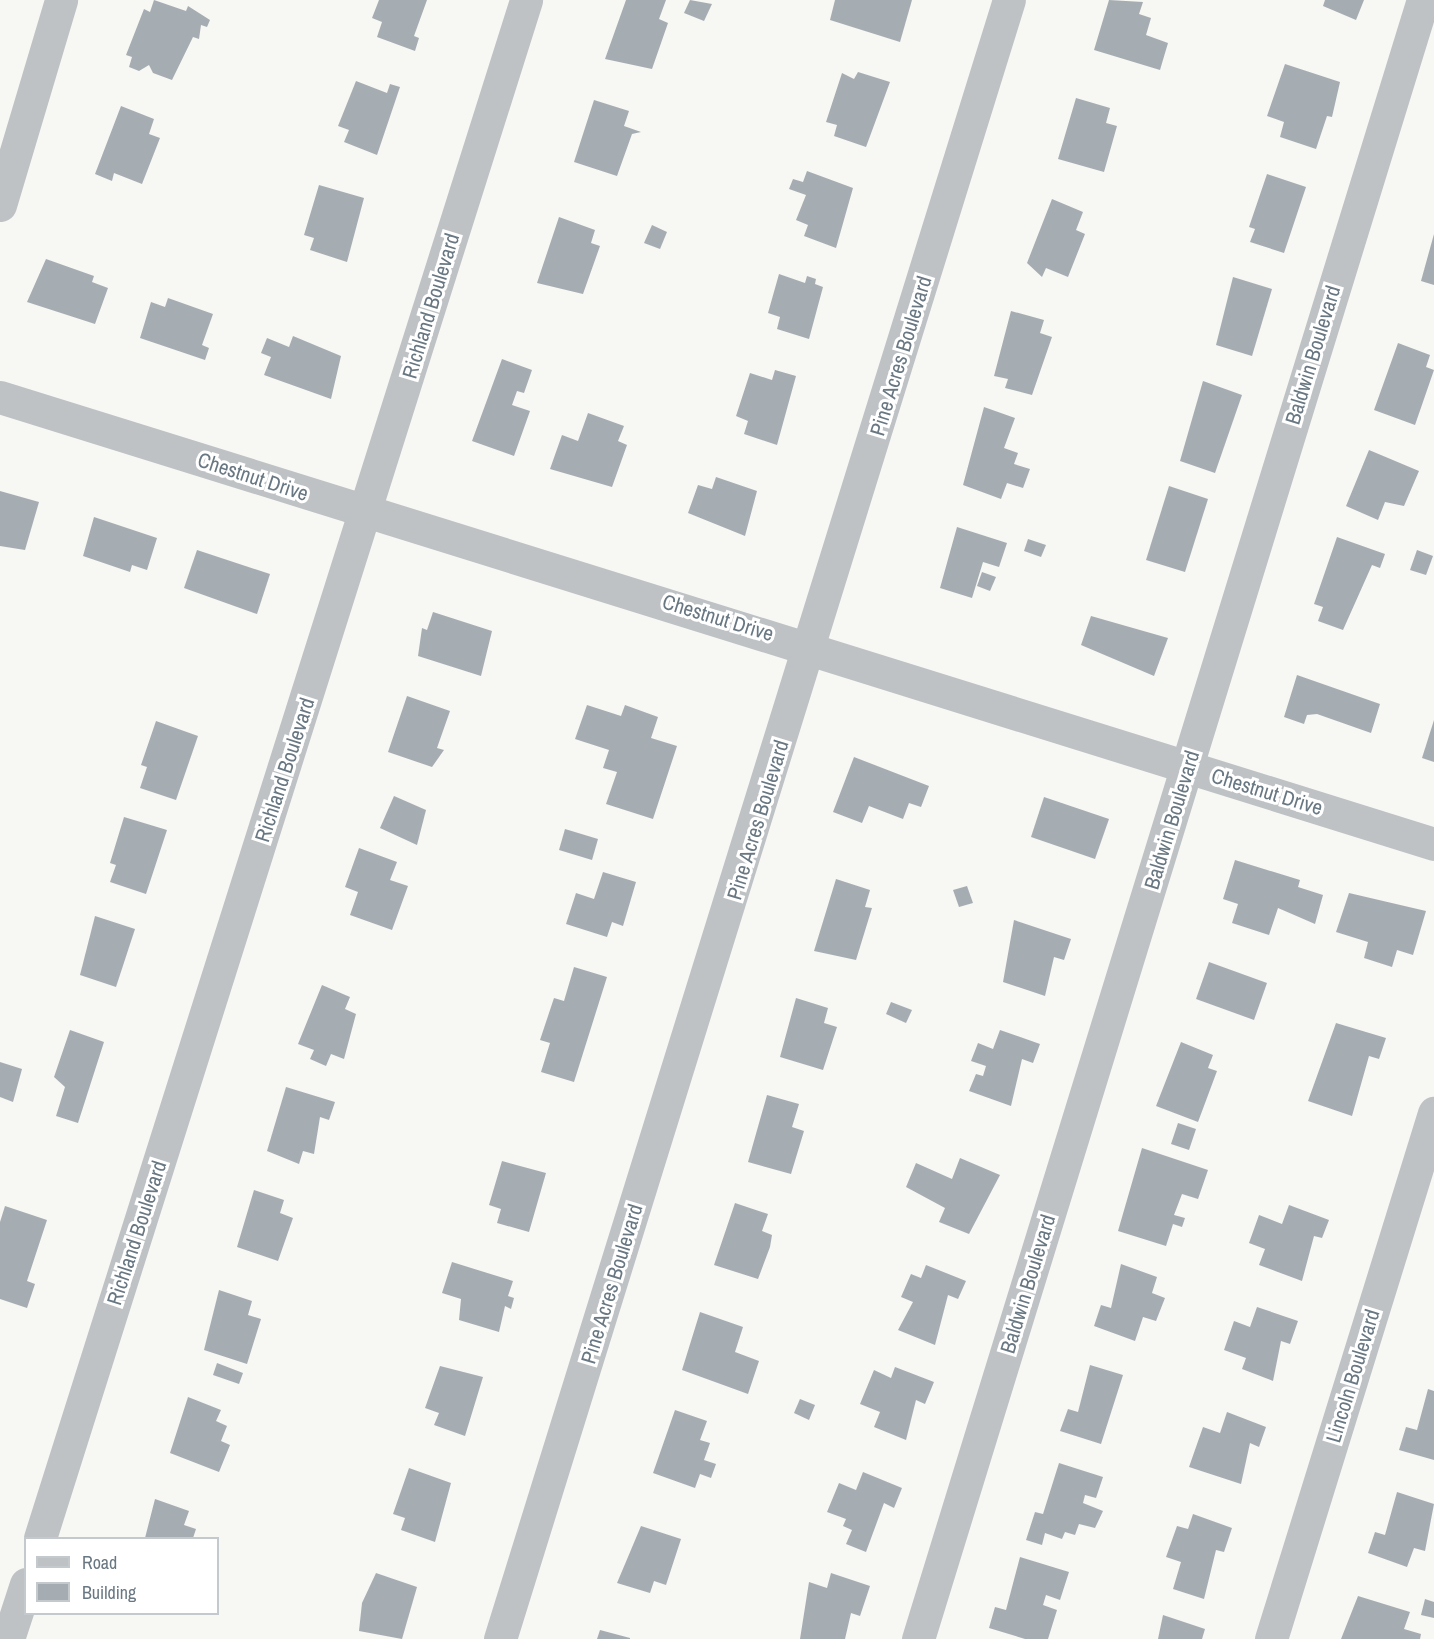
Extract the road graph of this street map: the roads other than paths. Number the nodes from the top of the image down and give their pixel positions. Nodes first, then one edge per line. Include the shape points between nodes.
1 (61, 0) edge
2 (526, 0) edge
3 (1009, 0) edge
4 (1423, 0) edge
5 (0, 205) edge
6 (0, 397) edge
7 (367, 513) junction
8 (813, 647) junction
9 (1188, 767) junction
10 (1434, 844) edge
11 (1434, 1113) edge
12 (41, 1537) edge
13 (24, 1590) edge
14 (8, 1639) edge
15 (500, 1639) edge
16 (918, 1639) edge
17 (1271, 1639) edge

1 - 5 street
2 - 7 street, Richland Boulevard
3 - 8 street, Pine Acres Boulevard
4 - 9 street, Baldwin Boulevard
6 - 7 street, Chestnut Drive
7 - 8 street, Chestnut Drive
7 - 12 street, Richland Boulevard
8 - 9 street, Chestnut Drive
8 - 15 street, Pine Acres Boulevard
9 - 10 street, Chestnut Drive
9 - 16 street, Baldwin Boulevard
11 - 17 street, Lincoln Boulevard
13 - 14 street

